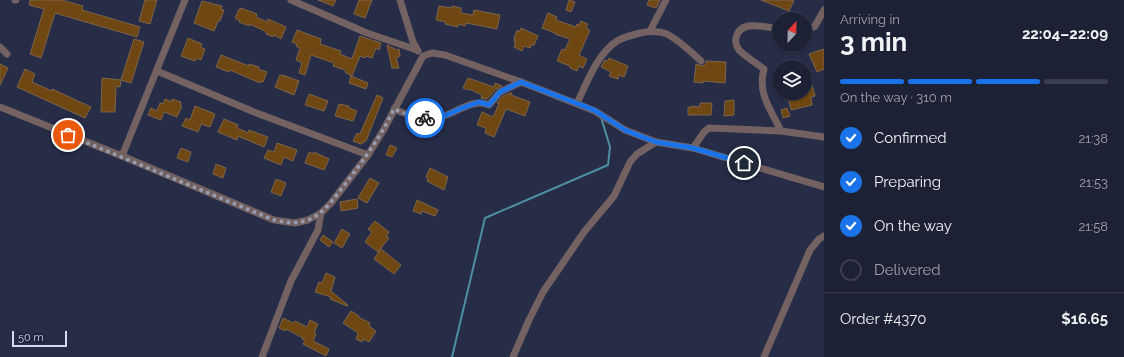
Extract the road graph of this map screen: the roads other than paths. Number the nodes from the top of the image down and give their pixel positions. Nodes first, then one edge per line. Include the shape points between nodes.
1 (185, 0) edge
2 (291, 0) edge
3 (400, 0) edge
4 (666, 0) edge
5 (824, 10) edge
6 (772, 28) edge
7 (812, 28) edge
8 (650, 31) junction
9 (0, 47) edge
10 (420, 53) junction
11 (7, 54) dead end
12 (701, 61) dead end
13 (157, 71) junction
14 (521, 82) junction
15 (577, 103) junction
16 (0, 107) edge
17 (394, 109) junction
18 (781, 131) junction
19 (824, 137) edge
20 (656, 142) junction
21 (693, 148) junction
22 (368, 155) junction
23 (122, 156) junction
24 (824, 187) edge
25 (321, 213) junction
26 (824, 236) edge
27 (262, 357) edge
28 (513, 357) edge
29 (764, 357) edge

1 - 13 street
2 - 10 street
3 - 10 street via 413,42
4 - 8 street
5 - 7 street
6 - 18 street via 748,26 741,29 736,36 736,42 738,49 764,69 761,79 763,95
8 - 12 street via 667,34
8 - 15 street via 628,36 611,46 597,64
9 - 11 street
10 - 14 street via 445,55
10 - 17 street
13 - 22 street via 254,112
13 - 23 street
14 - 15 street
14 - 17 street via 500,92 489,105 479,102 433,119
15 - 20 street via 594,110 625,130
16 - 23 street
17 - 22 street
18 - 19 street
18 - 21 street via 709,128
20 - 21 street
20 - 28 street via 637,154 630,162 614,196 584,232 543,292
21 - 24 street
22 - 25 street
23 - 25 street via 274,220 295,223
25 - 27 street via 318,230 291,281
26 - 29 street via 810,250

